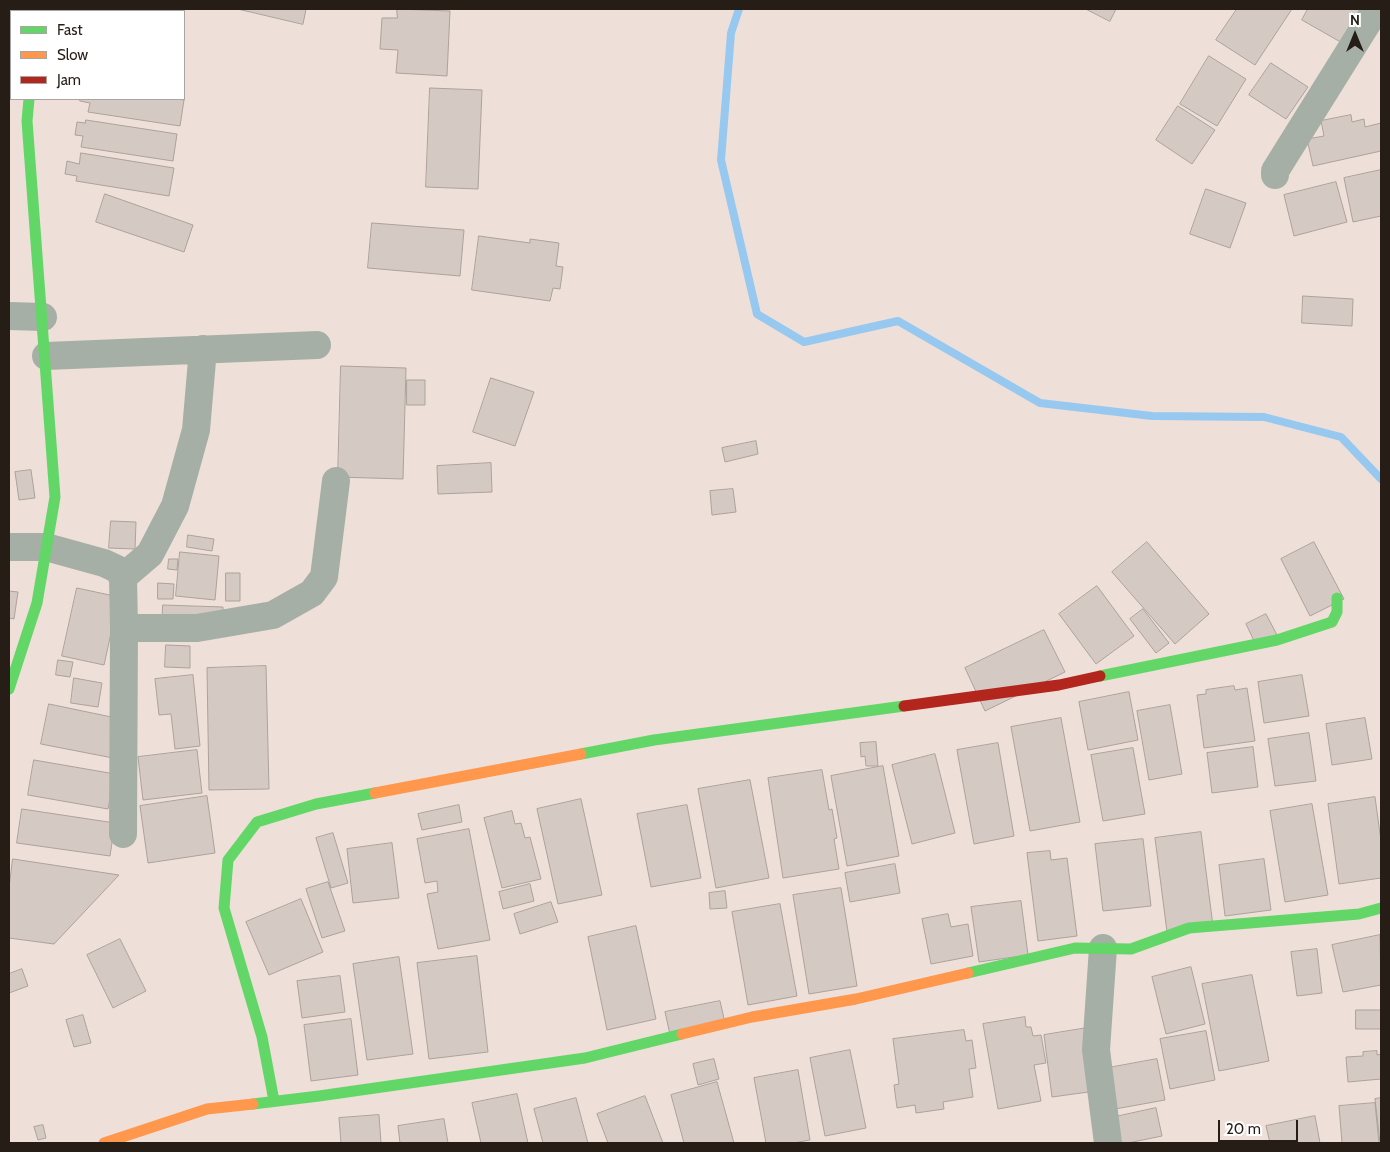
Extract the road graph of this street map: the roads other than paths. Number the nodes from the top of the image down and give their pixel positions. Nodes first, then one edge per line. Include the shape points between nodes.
1 (1376, 9) edge
2 (29, 100) edge
3 (1275, 175) dead end
4 (9, 316) edge
5 (43, 317) junction
6 (317, 345) dead end
7 (204, 349) junction
8 (46, 356) junction
9 (336, 481) dead end
10 (9, 547) edge
11 (46, 547) junction
12 (122, 577) junction
13 (1337, 598) dead end
14 (124, 628) junction
15 (9, 689) edge
16 (122, 834) dead end
17 (1381, 908) edge
18 (1103, 948) junction
19 (274, 1101) junction
20 (104, 1143) edge
21 (1108, 1143) edge

1 - 3 street via 1274,171
2 - 5 street via 27,121
4 - 5 street
5 - 8 street
6 - 7 street
7 - 8 street
7 - 12 street via 196,430 175,506 150,554
8 - 11 street via 55,496
9 - 14 street via 324,577 312,593 273,615 197,628
10 - 11 street
11 - 12 street via 104,563 117,569
11 - 15 street via 37,603
12 - 14 street
13 - 19 street via 1337,612 1332,622 1277,640 1059,685 654,740 316,804 257,822 228,860 224,908 262,1037
14 - 16 street
17 - 18 street via 1359,914 1189,928 1131,949
18 - 19 street via 1076,948 856,999 752,1017 585,1058
18 - 21 street via 1096,1050
19 - 20 street via 207,1110

